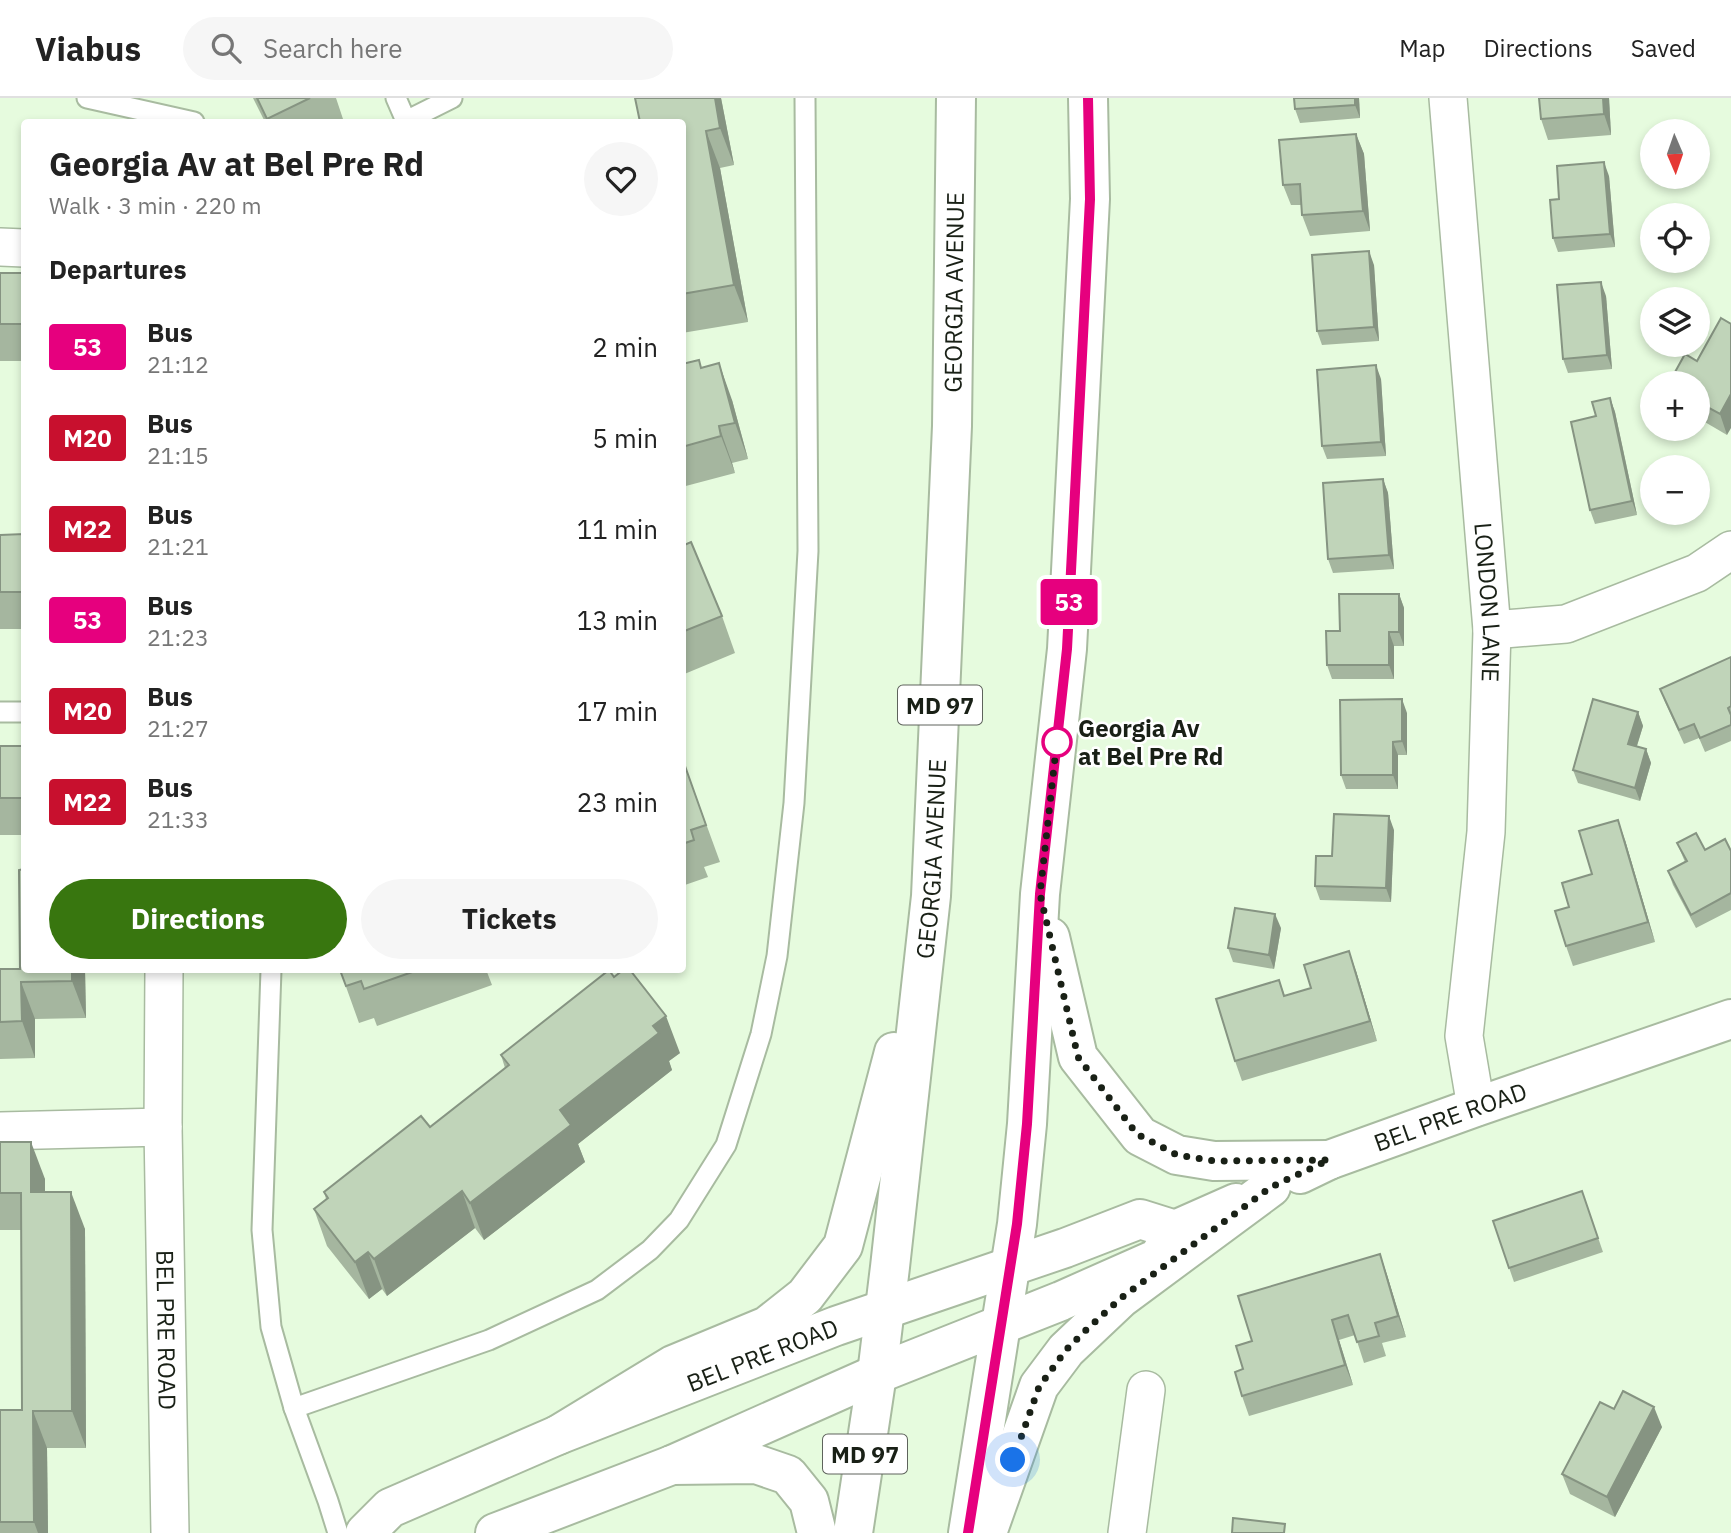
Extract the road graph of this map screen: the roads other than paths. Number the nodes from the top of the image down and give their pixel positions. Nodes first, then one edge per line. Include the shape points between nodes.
1 (87, 98) edge
2 (396, 98) edge
3 (452, 98) edge
4 (805, 98) edge
5 (956, 98) edge
6 (1088, 98) edge
7 (1448, 98) edge
8 (181, 119) edge
9 (405, 119) edge
10 (410, 119) edge
11 (0, 247) edge
12 (21, 248) edge
13 (1731, 550) edge
14 (1492, 630) junction
15 (0, 712) edge
16 (21, 712) edge
17 (1040, 894) junction
18 (929, 914) junction
19 (164, 973) edge
20 (271, 973) edge
21 (1731, 1019) edge
22 (1476, 1107) junction
23 (163, 1127) junction
24 (0, 1131) edge
25 (1329, 1160) junction
26 (1271, 1187) junction
27 (1175, 1230) junction
28 (1010, 1266) junction
29 (884, 1309) junction
30 (1000, 1325) junction
31 (877, 1374) junction
32 (1146, 1390) dead end
33 (294, 1408) junction
34 (558, 1435) junction
35 (672, 1465) junction
36 (170, 1533) edge
37 (338, 1533) edge
38 (365, 1533) edge
39 (495, 1533) edge
40 (817, 1533) edge
41 (853, 1533) edge
42 (968, 1533) edge
43 (987, 1533) edge
44 (1127, 1533) edge

1 - 8 lane
2 - 9 lane
3 - 10 lane
4 - 33 lane via 808,551 794,803 776,956 761,1034 726,1145 679,1220 650,1250 597,1290 489,1340
5 - 18 main road, GEORGIA AVENUE / MD 97 via 951,426
6 - 17 main road via 1090,199 1067,649
7 - 14 street, LONDON LANE
11 - 12 street
13 - 14 street via 1697,573 1566,624
14 - 22 street, LONDON LANE via 1486,832 1464,1036
15 - 16 lane
17 - 25 main road via 1078,1057 1137,1134 1177,1155 1214,1161
17 - 28 main road via 1027,1124
18 - 29 main road, GEORGIA AVENUE / MD 97
18 - 34 main road via 843,1246 805,1296 766,1326 673,1365
19 - 23 street, BEL PRE ROAD
20 - 33 lane via 262,1230 271,1327
21 - 22 main road, BEL PRE ROAD
22 - 25 main road, BEL PRE ROAD
23 - 24 street
23 - 36 street, BEL PRE ROAD
25 - 26 main road, BEL PRE ROAD
26 - 27 main road, BEL PRE ROAD
26 - 43 main road via 1121,1298 1066,1350 1039,1387
27 - 28 main road, BEL PRE ROAD via 1140,1219
27 - 30 main road via 1158,1258
28 - 29 main road, BEL PRE ROAD
28 - 30 main road
29 - 31 main road, GEORGIA AVENUE / MD 97
29 - 34 main road, BEL PRE ROAD
30 - 31 main road
30 - 42 main road
31 - 35 main road
31 - 41 main road, GEORGIA AVENUE / MD 97
32 - 44 street
33 - 37 lane
34 - 38 main road, BEL PRE ROAD via 390,1508
35 - 39 main road
35 - 40 main road via 756,1464 788,1475 809,1501

